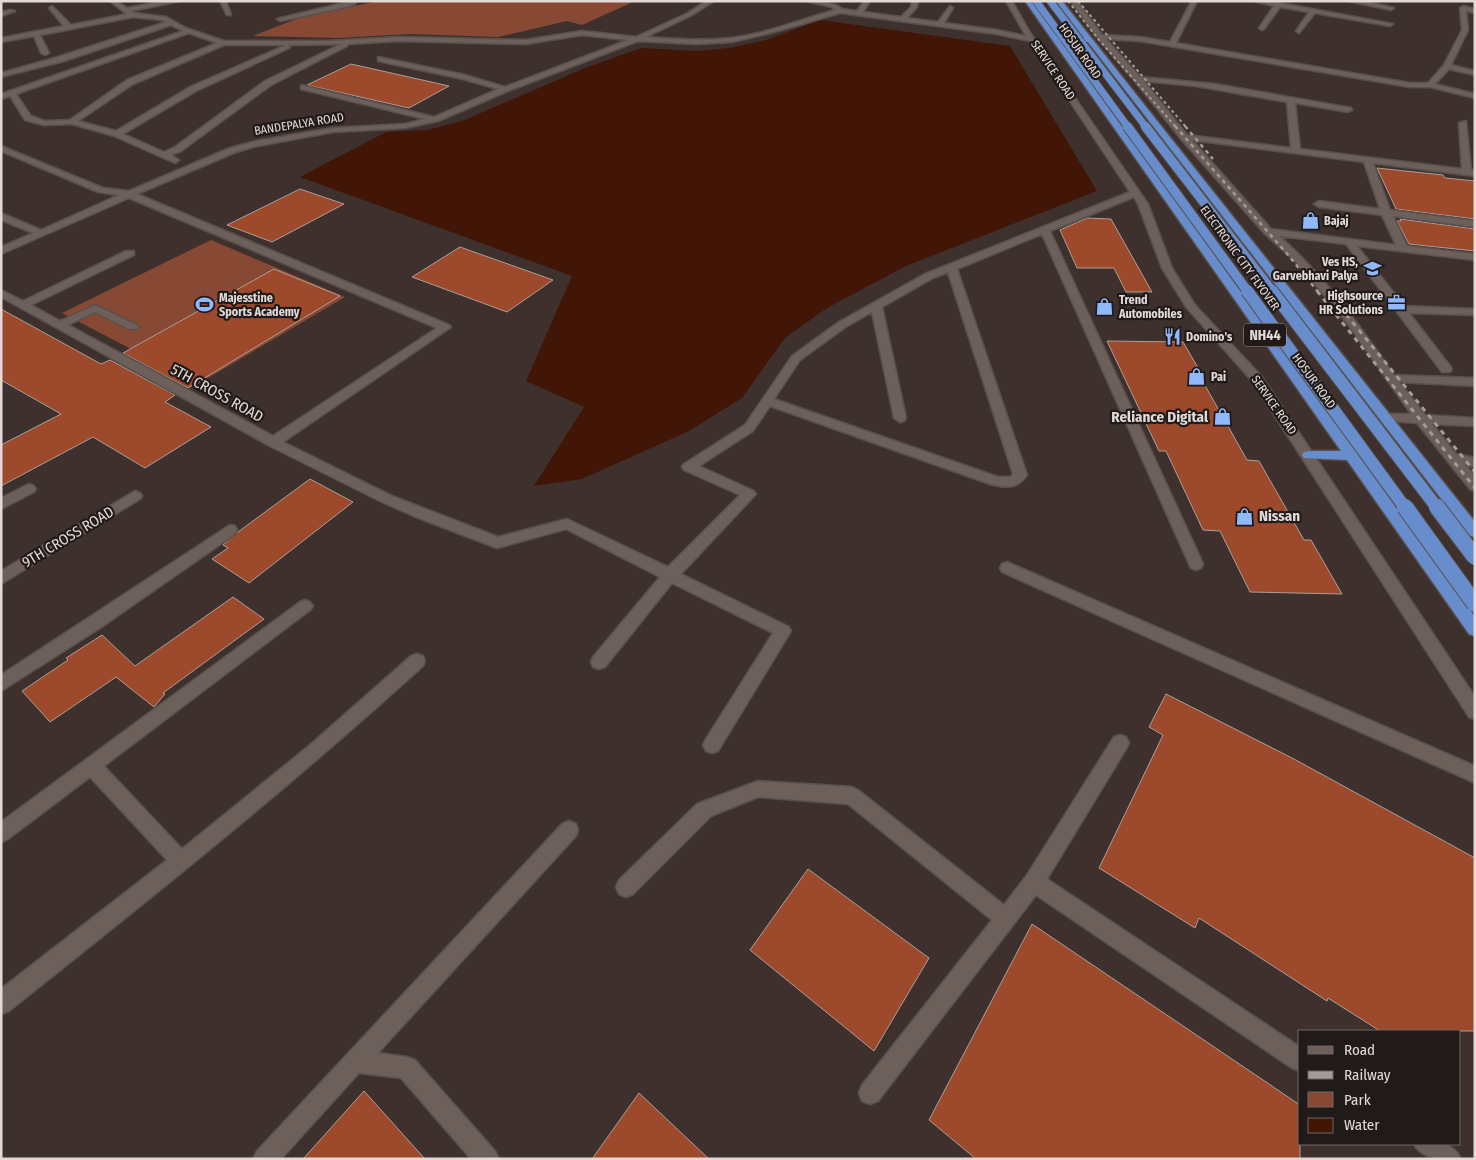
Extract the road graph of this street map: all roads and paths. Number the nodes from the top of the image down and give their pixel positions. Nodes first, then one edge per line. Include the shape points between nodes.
1 (113, 1) edge
2 (177, 1) edge
3 (223, 1) edge
4 (314, 1) edge
5 (354, 1) edge
6 (711, 1) edge
7 (809, 1) edge
8 (867, 1) edge
9 (915, 1) edge
10 (1009, 1) edge
11 (1028, 1) edge
12 (1036, 1) edge
13 (1050, 1) edge
14 (1060, 1) edge
15 (1074, 1) edge
16 (1257, 1) edge
17 (1352, 1) edge
18 (1194, 2) edge
19 (825, 3) edge
20 (1278, 5) junction
21 (1464, 5) edge
22 (52, 8) dead end
23 (950, 8) dead end
24 (1391, 8) dead end
25 (125, 10) junction
26 (323, 10) junction
27 (1475, 10) edge
28 (12, 11) dead end
29 (840, 11) junction
30 (1313, 11) junction
31 (1, 14) edge
32 (229, 14) dead end
33 (858, 14) junction
34 (133, 15) junction
35 (280, 19) dead end
36 (902, 20) junction
37 (173, 22) junction
38 (1390, 24) dead end
39 (939, 25) junction
40 (69, 27) junction
41 (1262, 28) dead end
42 (1465, 30) junction
43 (190, 31) junction
44 (1300, 31) dead end
45 (997, 32) junction
46 (1475, 32) edge
47 (36, 33) junction
48 (1030, 35) junction
49 (1094, 38) junction
50 (637, 39) junction
51 (1, 40) edge
52 (1055, 40) junction
53 (352, 42) junction
54 (223, 43) junction
55 (311, 43) junction
56 (1172, 44) junction
57 (45, 53) dead end
58 (381, 59) dead end
59 (1446, 66) junction
60 (1475, 73) edge
61 (1, 75) edge
62 (1138, 79) junction
63 (1430, 85) junction
64 (304, 87) dead end
65 (505, 88) junction
66 (12, 94) junction
67 (1475, 96) edge
68 (1, 97) edge
69 (1291, 100) junction
70 (1348, 110) dead end
71 (435, 119) junction
72 (72, 122) junction
73 (1463, 123) dead end
74 (117, 134) junction
75 (1184, 137) junction
76 (1, 148) edge
77 (1296, 151) junction
78 (165, 155) junction
79 (1368, 160) junction
80 (193, 166) junction
81 (1471, 173) edge
82 (129, 194) junction
83 (1136, 194) junction
84 (1319, 204) dead end
85 (1386, 212) junction
86 (1, 216) edge
87 (1475, 224) edge
88 (1045, 230) junction
89 (1268, 232) junction
90 (41, 233) junction
91 (1350, 243) junction
92 (1403, 248) junction
93 (1, 251) edge
94 (130, 253) dead end
95 (1475, 256) edge
96 (951, 267) junction
97 (1, 293) edge
98 (23, 304) junction
99 (876, 305) junction
100 (1400, 309) junction
101 (1475, 312) edge
102 (60, 325) junction
103 (133, 327) dead end
104 (1446, 369) dead end
105 (1390, 378) junction
106 (1475, 382) edge
107 (767, 401) junction
108 (900, 418) dead end
109 (1385, 418) junction
110 (1422, 421) junction
111 (1475, 422) edge
112 (273, 442) junction
113 (1309, 455) junction
114 (1352, 456) junction
115 (1451, 457) junction
116 (1475, 463) edge
117 (1475, 486) edge
118 (29, 489) dead end
119 (134, 496) dead end
120 (1, 504) edge
121 (230, 530) dead end
122 (1475, 532) edge
123 (1475, 557) edge
124 (1196, 564) dead end
125 (1007, 568) dead end
126 (670, 575) junction
127 (1, 578) edge
128 (1475, 604) edge
129 (305, 606) dead end
130 (1475, 630) edge
131 (417, 662) dead end
132 (599, 662) dead end
133 (1, 684) edge
134 (1475, 712) edge
135 (1120, 743) dead end
136 (712, 744) dead end
137 (92, 766) junction
138 (1475, 775) edge
139 (569, 830) dead end
140 (1, 833) edge
141 (181, 862) junction
142 (1034, 882) junction
143 (626, 887) dead end
144 (1006, 919) junction
145 (1, 1004) edge
146 (1298, 1059) edge
147 (355, 1061) junction
148 (870, 1093) dead end
149 (1427, 1145) edge
150 (264, 1159) edge
151 (487, 1159) edge
152 (1448, 1159) edge

1 - 25 street
2 - 25 street
3 - 32 street
4 - 26 street
5 - 26 street via 347,6
6 - 50 street, BANDEPALYA ROAD
7 - 19 street
8 - 33 street
9 - 36 street via 914,7
10 - 48 street, SERVICE ROAD
11 - 52 highway, HOSUR ROAD / NH44
12 - 128 highway, ELECTRONIC CITY FLYOVER, bridge
13 - 123 highway, ELECTRONIC CITY FLYOVER, bridge
14 - 49 highway, HOSUR ROAD / NH44
15 - 49 street, HOSUR ROAD
16 - 20 street
17 - 24 street
18 - 56 street
19 - 29 street
20 - 30 street
20 - 41 street
21 - 27 street
21 - 42 street
22 - 40 street
23 - 39 street
25 - 34 street
26 - 35 street
28 - 31 street
29 - 33 street
29 - 50 street via 732,40
30 - 38 street
30 - 44 street
33 - 36 street
34 - 37 street
34 - 40 street
36 - 39 street
37 - 43 street
37 - 61 street via 62,59
39 - 45 street
40 - 47 street
42 - 46 street
42 - 59 street
43 - 54 street
43 - 66 street
45 - 48 street
45 - 48 street
47 - 51 street
47 - 57 street
48 - 83 street, SERVICE ROAD
49 - 52 highway
49 - 56 street via 1140,39
49 - 62 street, HOSUR ROAD
49 - 109 highway, HOSUR ROAD / NH44
50 - 53 street via 582,33 525,42 399,39
50 - 65 street, BANDEPALYA ROAD
52 - 114 highway, HOSUR ROAD / NH44
53 - 55 street
53 - 78 street via 268,83 178,149
54 - 55 street
54 - 72 street via 130,82
55 - 74 street via 282,48 193,89
56 - 63 street via 1410,85
58 - 65 street
59 - 60 street
59 - 63 street
62 - 69 street via 1243,90
62 - 75 street, HOSUR ROAD
63 - 67 street
64 - 71 street
65 - 71 street, BANDEPALYA ROAD
66 - 68 street
66 - 72 street via 28,118 44,124
69 - 70 street
69 - 77 street
71 - 80 street, BANDEPALYA ROAD via 405,126 333,130 256,144
72 - 74 street
73 - 81 street
74 - 78 street
75 - 77 street
75 - 89 street, HOSUR ROAD
76 - 82 street via 101,190
77 - 79 street
78 - 80 street
79 - 81 street
79 - 85 street
80 - 82 street, BANDEPALYA ROAD
82 - 90 street, BANDEPALYA ROAD
82 - 112 street via 445,327
83 - 88 street
83 - 113 street, SERVICE ROAD via 1143,204 1166,268 1191,307 1258,380
84 - 85 street
85 - 87 street
85 - 92 street
86 - 90 street
88 - 96 street
88 - 124 street
89 - 91 street
89 - 105 street, HOSUR ROAD via 1299,259 1324,288
90 - 93 street, BANDEPALYA ROAD
91 - 92 street
91 - 100 street
92 - 95 street
94 - 98 street
96 - 99 street
96 - 107 street via 1020,474 1017,479 1006,484 995,481
97 - 98 street, 5TH CROSS ROAD
98 - 102 street, 5TH CROSS ROAD
99 - 107 street via 796,358
99 - 108 street
100 - 101 street
100 - 104 street
102 - 103 street via 95,308
102 - 112 street, 5TH CROSS ROAD
105 - 106 street
105 - 110 street, HOSUR ROAD
107 - 126 street via 749,428 689,467 750,494
109 - 110 street
109 - 122 highway, HOSUR ROAD / NH44
110 - 111 street
110 - 115 street, HOSUR ROAD
112 - 126 street, 5TH CROSS ROAD via 387,499 497,543 567,524
113 - 114 highway
113 - 134 street, SERVICE ROAD
114 - 130 highway, HOSUR ROAD / NH44
115 - 116 street
115 - 117 street, HOSUR ROAD
118 - 120 street
119 - 127 street, 9TH CROSS ROAD
121 - 133 street
125 - 138 street
126 - 132 street
126 - 136 street, 5TH CROSS ROAD via 783,631
129 - 137 street
131 - 141 street via 352,721
135 - 142 street
137 - 140 street
137 - 141 street
139 - 147 street
141 - 145 street
142 - 144 street
142 - 146 street
143 - 144 street via 704,810 758,789 852,796
144 - 148 street
147 - 150 street
147 - 151 street via 407,1068
149 - 152 street

